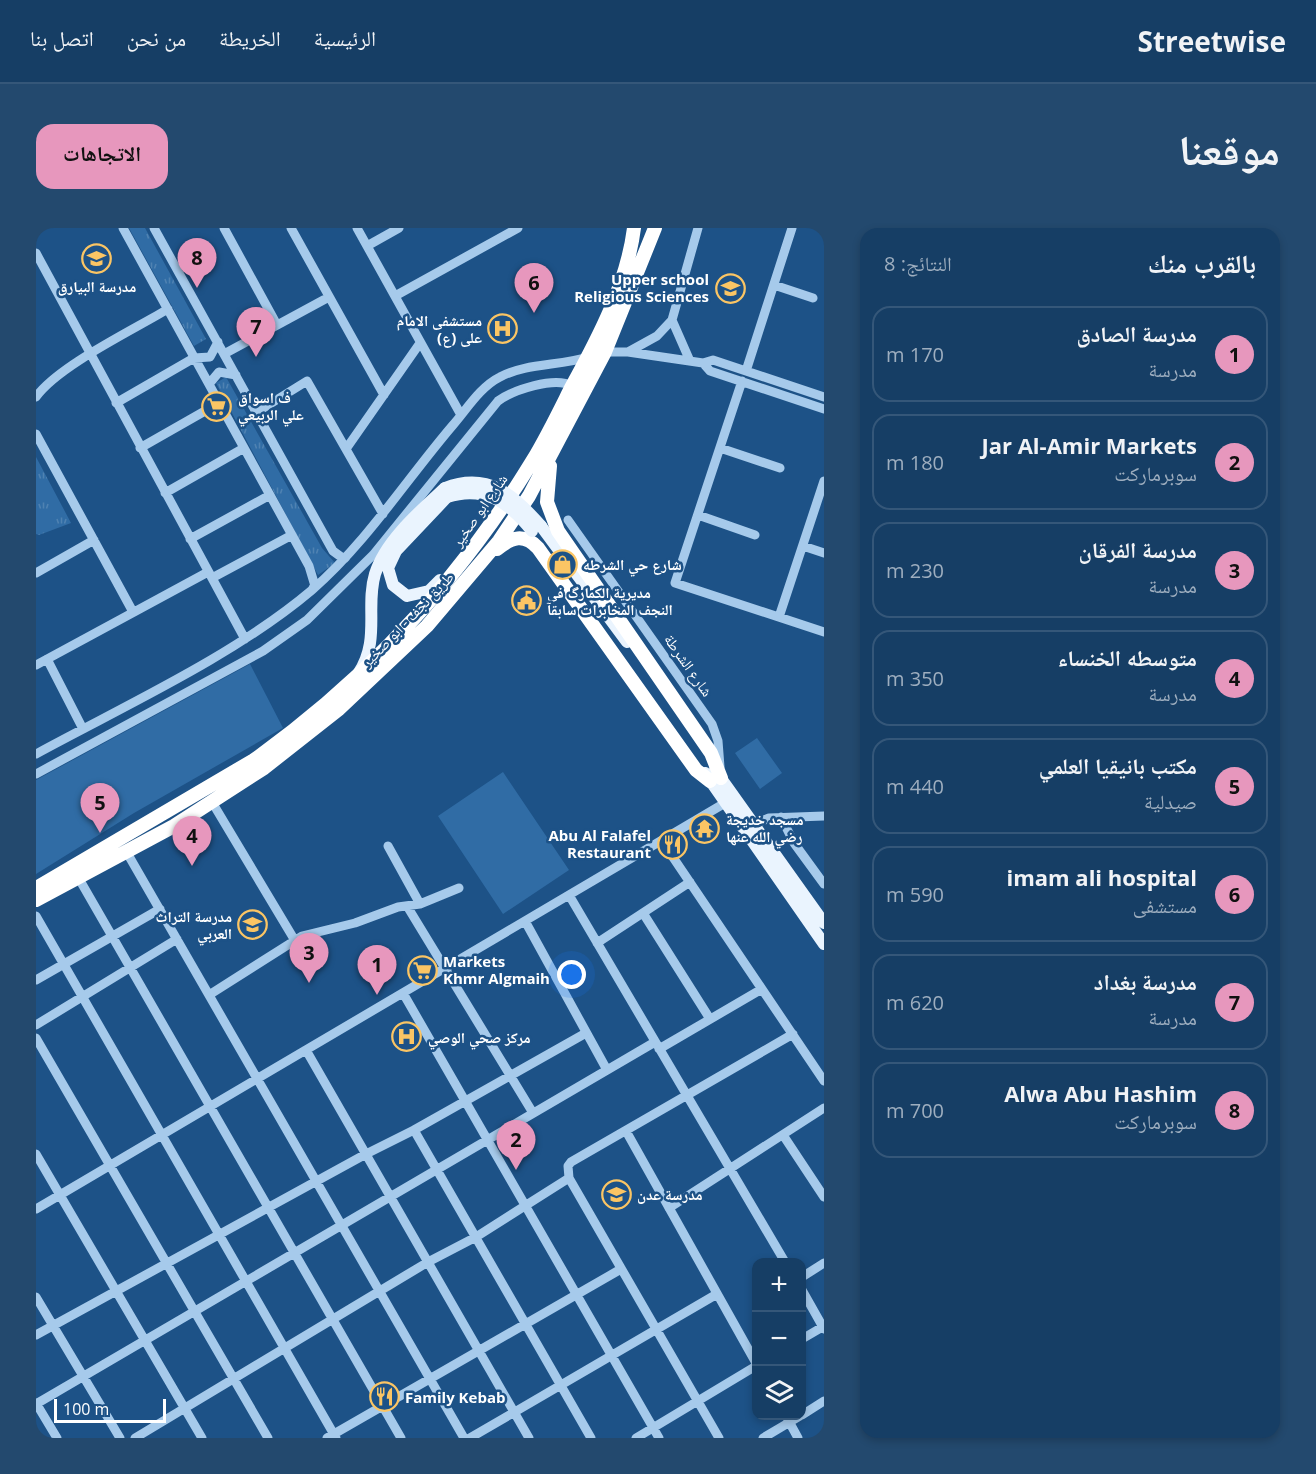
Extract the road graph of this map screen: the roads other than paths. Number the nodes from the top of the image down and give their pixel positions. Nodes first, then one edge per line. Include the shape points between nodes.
1 (123, 228) edge
2 (167, 228) edge
3 (224, 228) edge
4 (291, 228) edge
5 (357, 228) edge
6 (399, 228) edge
7 (518, 228) edge
8 (634, 228) edge
9 (655, 228) edge
10 (698, 228) edge
11 (792, 228) edge
12 (155, 231) edge
13 (367, 246) junction
14 (36, 253) edge
15 (774, 285) junction
16 (395, 296) junction
17 (329, 297) junction
18 (813, 298) dead end
19 (168, 309) junction
20 (672, 320) junction
21 (277, 325) junction
22 (218, 342) junction
23 (420, 343) junction
24 (605, 352) junction
25 (628, 352) junction
26 (224, 354) junction
27 (90, 355) junction
28 (588, 357) junction
29 (194, 358) junction
30 (690, 361) junction
31 (703, 363) junction
32 (746, 371) junction
33 (236, 375) junction
34 (742, 381) junction
35 (209, 384) junction
36 (572, 386) junction
37 (384, 395) junction
38 (36, 397) edge
39 (824, 397) edge
40 (116, 403) junction
41 (219, 403) junction
42 (824, 409) edge
43 (256, 412) junction
44 (461, 415) junction
45 (36, 434) edge
46 (558, 442) junction
47 (140, 448) junction
48 (244, 448) junction
49 (720, 448) junction
50 (346, 449) junction
51 (780, 468) dead end
52 (824, 481) edge
53 (446, 492) junction
54 (165, 493) junction
55 (270, 495) junction
56 (383, 513) junction
57 (698, 515) junction
58 (568, 520) dead end
59 (292, 535) junction
60 (755, 535) dead end
61 (190, 539) junction
62 (94, 540) junction
63 (476, 543) junction
64 (803, 546) junction
65 (824, 553) edge
66 (348, 556) junction
67 (476, 569) junction
68 (36, 573) edge
69 (210, 575) junction
70 (313, 588) junction
71 (134, 612) junction
72 (779, 617) junction
73 (274, 620) junction
74 (824, 632) edge
75 (285, 636) junction
76 (245, 639) junction
77 (47, 659) junction
78 (36, 665) edge
79 (353, 681) junction
80 (83, 729) junction
81 (288, 736) joint
82 (36, 754) edge
83 (36, 774) edge
84 (716, 779) junction
85 (212, 802) junction
86 (725, 803) junction
87 (195, 805) junction
88 (166, 812) junction
89 (824, 816) edge
90 (781, 817) junction
91 (755, 825) junction
92 (174, 826) junction
93 (662, 841) junction
94 (388, 846) dead end
95 (126, 851) junction
96 (78, 877) junction
97 (690, 882) junction
98 (824, 884) edge
99 (36, 888) edge
100 (459, 888) dead end
101 (569, 895) junction
102 (36, 900) edge
103 (420, 904) junction
104 (407, 906) junction
105 (159, 909) junction
106 (643, 913) junction
107 (36, 916) edge
108 (525, 921) junction
109 (824, 923) edge
110 (112, 936) junction
111 (822, 938) edge
112 (177, 939) junction
113 (294, 939) junction
114 (597, 943) junction
115 (64, 964) junction
116 (130, 968) junction
117 (444, 969) junction
118 (36, 980) edge
119 (762, 989) junction
120 (403, 993) junction
121 (209, 994) junction
122 (82, 997) junction
123 (710, 1019) junction
124 (36, 1025) edge
125 (586, 1033) junction
126 (793, 1034) junction
127 (36, 1038) edge
128 (657, 1045) junction
129 (306, 1050) junction
130 (607, 1070) junction
131 (511, 1074) junction
132 (257, 1078) junction
133 (824, 1081) edge
134 (687, 1096) junction
135 (465, 1100) junction
136 (210, 1106) junction
137 (824, 1108) edge
138 (533, 1113) junction
139 (414, 1130) junction
140 (626, 1131) junction
141 (162, 1135) junction
142 (783, 1135) junction
143 (488, 1140) junction
144 (36, 1154) edge
145 (366, 1154) junction
146 (110, 1165) junction
147 (730, 1168) junction
148 (437, 1170) junction
149 (569, 1178) junction
150 (316, 1181) junction
151 (60, 1195) junction
152 (391, 1197) junction
153 (824, 1197) edge
154 (525, 1204) junction
155 (268, 1208) junction
156 (669, 1208) junction
157 (36, 1209) edge
158 (342, 1226) junction
159 (219, 1234) junction
160 (476, 1237) junction
161 (294, 1253) junction
162 (782, 1258) edge
163 (428, 1262) junction
164 (167, 1263) junction
165 (824, 1263) edge
166 (621, 1269) junction
167 (806, 1274) edge
168 (246, 1281) junction
169 (116, 1291) junction
170 (380, 1292) junction
171 (577, 1294) junction
172 (717, 1294) junction
173 (36, 1297) edge
174 (806, 1298) edge
175 (195, 1311) junction
176 (333, 1319) junction
177 (526, 1324) junction
178 (53, 1326) junction
179 (824, 1327) edge
180 (656, 1329) junction
181 (36, 1335) edge
182 (806, 1336) edge
183 (145, 1341) junction
184 (285, 1348) junction
185 (479, 1351) junction
186 (612, 1355) junction
187 (752, 1358) edge
188 (754, 1366) edge
189 (83, 1376) junction
190 (234, 1379) junction
191 (430, 1379) junction
192 (561, 1385) junction
193 (698, 1401) junction
194 (824, 1401) edge
195 (36, 1403) edge
196 (383, 1406) junction
197 (184, 1408) junction
198 (514, 1412) junction
199 (806, 1412) edge
200 (787, 1420) edge
201 (789, 1420) edge
202 (653, 1428) junction
203 (332, 1437) edge
204 (57, 1438) edge
205 (120, 1438) edge
206 (135, 1438) edge
207 (202, 1438) edge
208 (268, 1438) edge
209 (401, 1438) edge
210 (464, 1438) edge
211 (470, 1438) edge
212 (529, 1438) edge
213 (591, 1438) edge
214 (636, 1438) edge
215 (659, 1438) edge
216 (718, 1438) edge
217 (763, 1438) edge
218 (798, 1438) edge

1 - 19 street
2 - 12 street
3 - 21 street
4 - 17 street
5 - 13 street
6 - 13 street
7 - 16 street
8 - 28 highway via 618,288
9 - 24 highway, طريق نجف - ابو صخير
10 - 20 street
11 - 15 street
12 - 22 street
13 - 16 street
14 - 27 street
15 - 18 street
15 - 32 street
16 - 23 street
17 - 21 street
17 - 37 street
19 - 27 street
19 - 29 street
20 - 25 street via 651,341
20 - 30 street
21 - 26 street
22 - 26 street
22 - 29 street via 210,357
23 - 37 street
23 - 44 street
24 - 25 street
24 - 46 highway, طريق نجف - ابو صخير
25 - 30 street
26 - 33 street
27 - 38 street
27 - 40 street
28 - 36 highway, شارع ابو صخير
28 - 44 street via 516,370 500,377 485,387
29 - 35 street
29 - 40 street
30 - 31 street
31 - 32 street via 712,360
31 - 34 street via 710,371
32 - 39 street
33 - 35 street via 219,372
33 - 43 street
34 - 42 street
34 - 49 street
35 - 41 street
36 - 63 highway, شارع ابو صخير via 534,458
36 - 75 street via 561,382 524,389 498,401 357,573 324,606
37 - 50 street
40 - 47 street
41 - 47 street
41 - 48 street
43 - 50 street via 307,381
43 - 66 street via 333,551 344,560
44 - 56 street
45 - 62 street
46 - 67 highway, طريق نجف - ابو صخير via 529,496
46 - 84 highway via 546,491 553,521 569,550 711,753
47 - 54 street
48 - 54 street
48 - 55 street
49 - 51 street
49 - 57 street
50 - 56 street
52 - 64 street
53 - 63 main road via 390,560 393,585 407,596 429,591
53 - 79 main road via 400,534 378,566 371,636
53 - 84 main road, bridge via 476,492 495,497 536,528
54 - 61 street
55 - 59 street
55 - 61 street
56 - 66 street
57 - 60 street
57 - 72 street via 675,583
58 - 84 street, شارع الشرطة via 712,724 718,741
59 - 69 street
59 - 70 street via 312,573
61 - 69 street
62 - 68 street
62 - 71 street
63 - 79 highway, شارع ابو صخير via 424,610
64 - 65 street
64 - 72 street
66 - 70 street
67 - 84 highway via 513,538 531,541 696,770
67 - 85 highway, طريق نجف - ابو صخير via 405,649 348,700 264,768
69 - 71 street
69 - 76 street
70 - 73 street
71 - 77 street
72 - 74 street
73 - 75 street
73 - 76 street
75 - 83 street
76 - 80 street
77 - 78 street
77 - 80 street
79 - 81 highway, شارع ابو صخير
80 - 82 street
81 - 87 highway, طريق نجف - ابو صخير
84 - 86 main road
84 - 91 main road
85 - 87 highway, طريق نجف - ابو صخير
85 - 113 street
86 - 93 street
86 - 111 main road
87 - 88 highway, طريق نجف - ابو صخير
87 - 92 highway, طريق نجف - ابو صخير
88 - 92 highway via 173,817
88 - 99 highway, طريق نجف - ابو صخير
89 - 90 street
90 - 91 street via 766,818
90 - 98 street via 794,843
91 - 109 main road
92 - 95 highway, طريق نجف - ابو صخير
93 - 97 street
93 - 101 street
94 - 103 street
95 - 96 highway, طريق نجف - ابو صخير
95 - 105 street
96 - 102 highway, طريق نجف - ابو صخير
96 - 110 street
97 - 106 street
97 - 119 street
100 - 103 street
101 - 108 street
101 - 114 street
103 - 104 street
104 - 113 street
104 - 117 street
105 - 110 street
105 - 112 street
106 - 114 street
106 - 123 street
107 - 115 street
108 - 117 street
108 - 125 street
110 - 115 street
110 - 116 street
112 - 116 street
112 - 121 street
113 - 121 street
114 - 128 street
115 - 118 street
115 - 122 street
116 - 122 street
116 - 136 street
117 - 120 street
117 - 131 street
119 - 123 street
119 - 126 street
120 - 129 street
120 - 135 street
121 - 132 street
122 - 124 street
122 - 141 street
123 - 128 street
125 - 130 street
125 - 131 street
126 - 133 street
126 - 134 street
127 - 146 street
128 - 130 street
128 - 134 street
129 - 132 street
129 - 145 street
130 - 138 street
131 - 135 street
131 - 138 street
132 - 136 street
132 - 150 street
134 - 140 street
134 - 147 street
135 - 139 street
135 - 143 street
136 - 141 street
136 - 155 street
137 - 142 street
138 - 143 street
139 - 145 street
139 - 148 street
140 - 149 street via 571,1162
140 - 156 street
141 - 146 street
141 - 159 street
142 - 147 street
142 - 153 street
143 - 148 street
143 - 154 street
144 - 151 street
145 - 150 street
145 - 152 street
146 - 151 street
146 - 164 street
147 - 156 street
147 - 162 street
148 - 152 street
148 - 160 street
149 - 154 street
149 - 166 street
150 - 155 street
150 - 158 street
151 - 157 street
151 - 169 street
152 - 158 street
152 - 163 street
154 - 160 street
154 - 171 street
155 - 159 street
155 - 161 street
156 - 172 street
158 - 161 street
158 - 170 street
159 - 164 street
159 - 168 street
160 - 163 street
160 - 177 street
161 - 168 street
161 - 176 street
163 - 170 street
163 - 185 street
164 - 169 street
164 - 175 street
165 - 167 street
166 - 171 street
166 - 180 street
168 - 175 street
168 - 184 street
169 - 178 street
169 - 183 street
170 - 176 street
170 - 191 street
171 - 177 street
171 - 186 street
172 - 180 street
172 - 187 street
173 - 178 street
174 - 179 street
175 - 183 street
175 - 190 street
176 - 184 street
176 - 196 street
177 - 185 street
177 - 192 street
178 - 181 street
178 - 189 street
179 - 182 street
180 - 186 street
180 - 193 street
183 - 189 street
183 - 197 street
184 - 190 street
184 - 203 street
185 - 191 street
185 - 198 street
186 - 192 street
186 - 202 street
188 - 193 street
189 - 195 street
189 - 205 street
190 - 197 street
190 - 208 street
191 - 196 street
191 - 210 street
192 - 198 street
192 - 213 street
193 - 202 street
193 - 216 street
194 - 199 street
195 - 204 street
196 - 203 street
196 - 209 street
197 - 206 street
197 - 207 street
198 - 211 street
198 - 212 street
200 - 217 street
201 - 218 street
202 - 214 street
202 - 215 street

